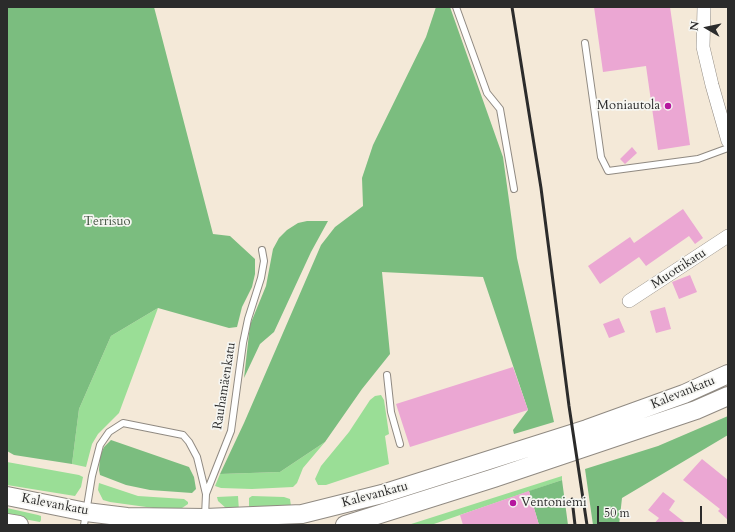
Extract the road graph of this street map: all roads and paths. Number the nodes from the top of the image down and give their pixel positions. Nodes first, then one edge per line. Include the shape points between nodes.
1 (456, 7) edge
2 (704, 7) edge
3 (585, 43) dead end
4 (726, 124) edge
5 (728, 141) edge
6 (728, 148) edge
7 (514, 189) dead end
8 (728, 236) edge
9 (262, 250) dead end
10 (629, 301) dead end
11 (728, 374) edge
12 (387, 376) dead end
13 (728, 396) edge
14 (400, 444) dead end
15 (206, 494) junction
16 (7, 496) edge
17 (85, 519) edge
18 (303, 520) edge
19 (126, 521) edge
20 (205, 522) edge
21 (7, 523) edge
22 (19, 525) edge
23 (345, 525) edge

1 - 7 lane via 487,94 500,109
2 - 4 street via 703,47
3 - 6 lane via 601,157 608,171 698,159
4 - 5 street
8 - 10 street, Muottikatu
9 - 15 lane, Rauhamäenkatu via 264,261 243,343 231,431
11 - 18 main road, Kalevankatu via 684,394 566,436
12 - 14 lane via 391,412
13 - 23 main road, Kalevankatu via 696,410
15 - 17 lane via 197,457 183,435 123,423 109,432 100,445
15 - 20 lane, Rauhamäenkatu
16 - 17 main road, Kalevankatu
17 - 19 main road, Kalevankatu
18 - 20 main road, Kalevankatu
19 - 20 main road, Kalevankatu
21 - 22 main road, Kalevankatu

